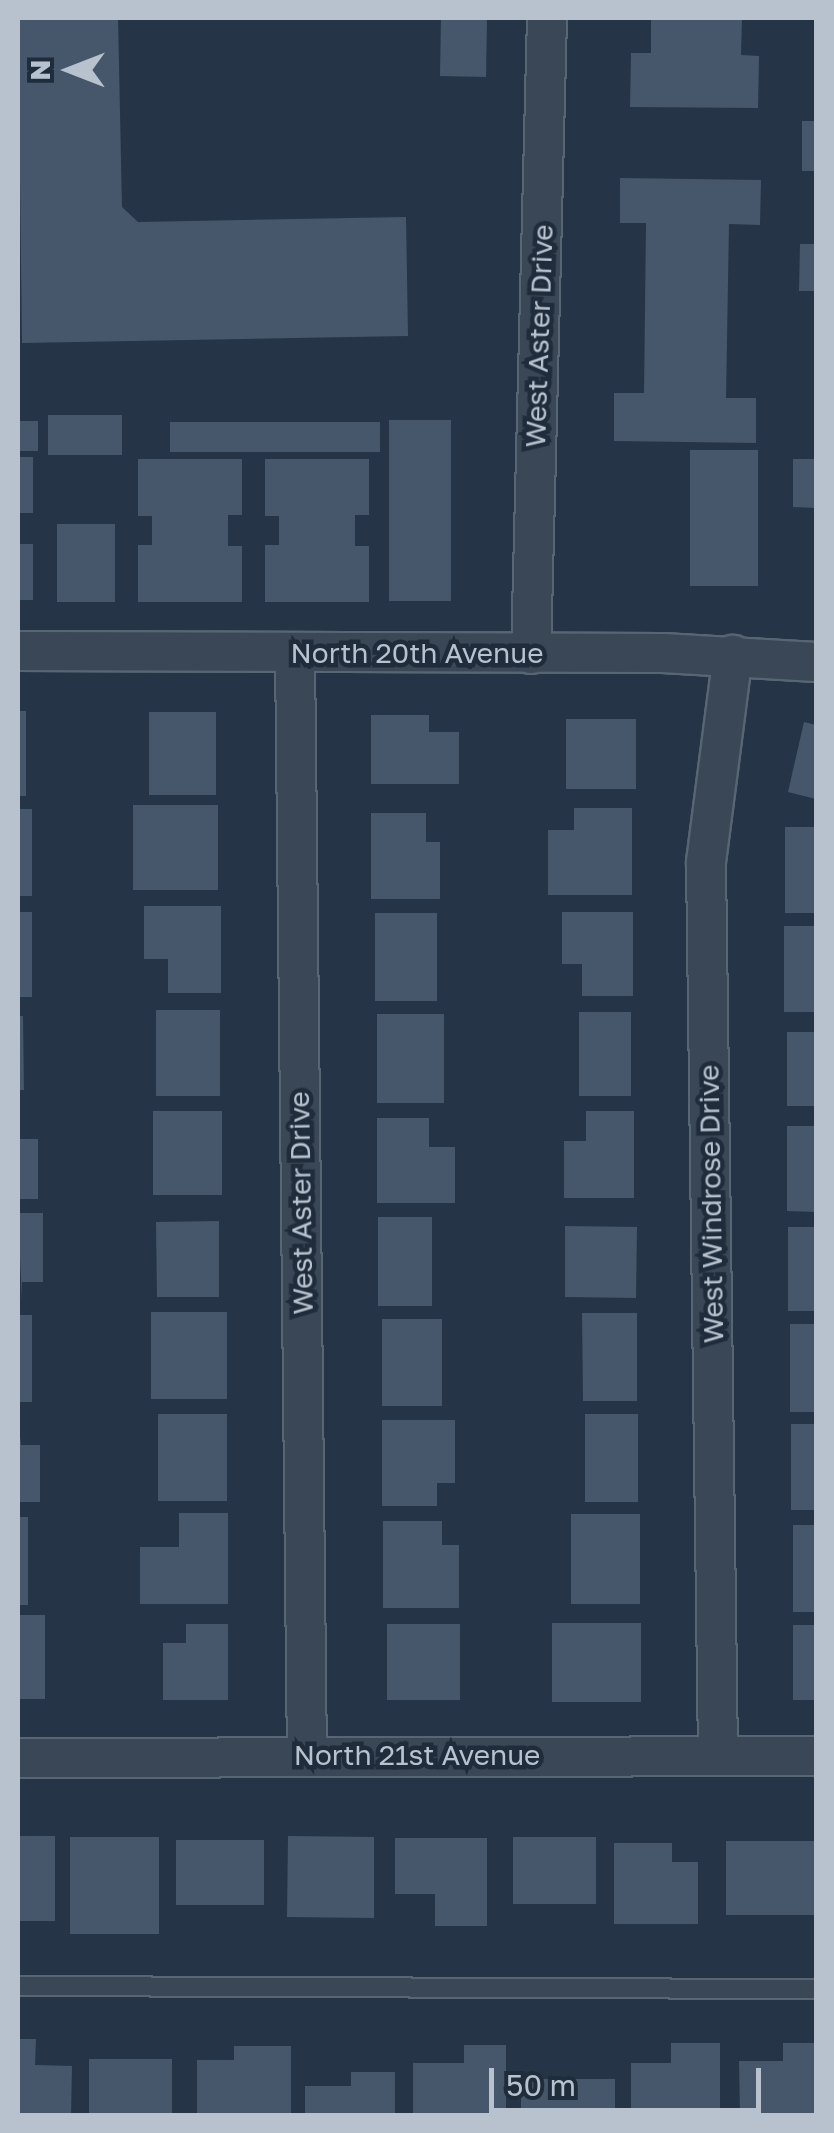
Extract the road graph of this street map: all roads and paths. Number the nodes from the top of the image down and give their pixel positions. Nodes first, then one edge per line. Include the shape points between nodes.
1 (548, 18) edge
2 (18, 651) edge
3 (296, 652) junction
4 (531, 654) junction
5 (733, 654) junction
6 (816, 662) edge
7 (307, 1754) junction
8 (718, 1756) junction
9 (816, 1756) edge
10 (18, 1758) edge
11 (18, 1986) edge
12 (816, 1990) edge

1 - 4 street, West Aster Drive
2 - 3 street, North 20th Avenue
3 - 4 street, North 20th Avenue
3 - 7 street, West Aster Drive
4 - 5 street, North 20th Avenue
5 - 6 street, North 20th Avenue
5 - 8 street, West Windrose Drive via 706,862
7 - 8 street, North 21st Avenue
7 - 10 street, North 21st Avenue
8 - 9 street, North 21st Avenue
11 - 12 lane

